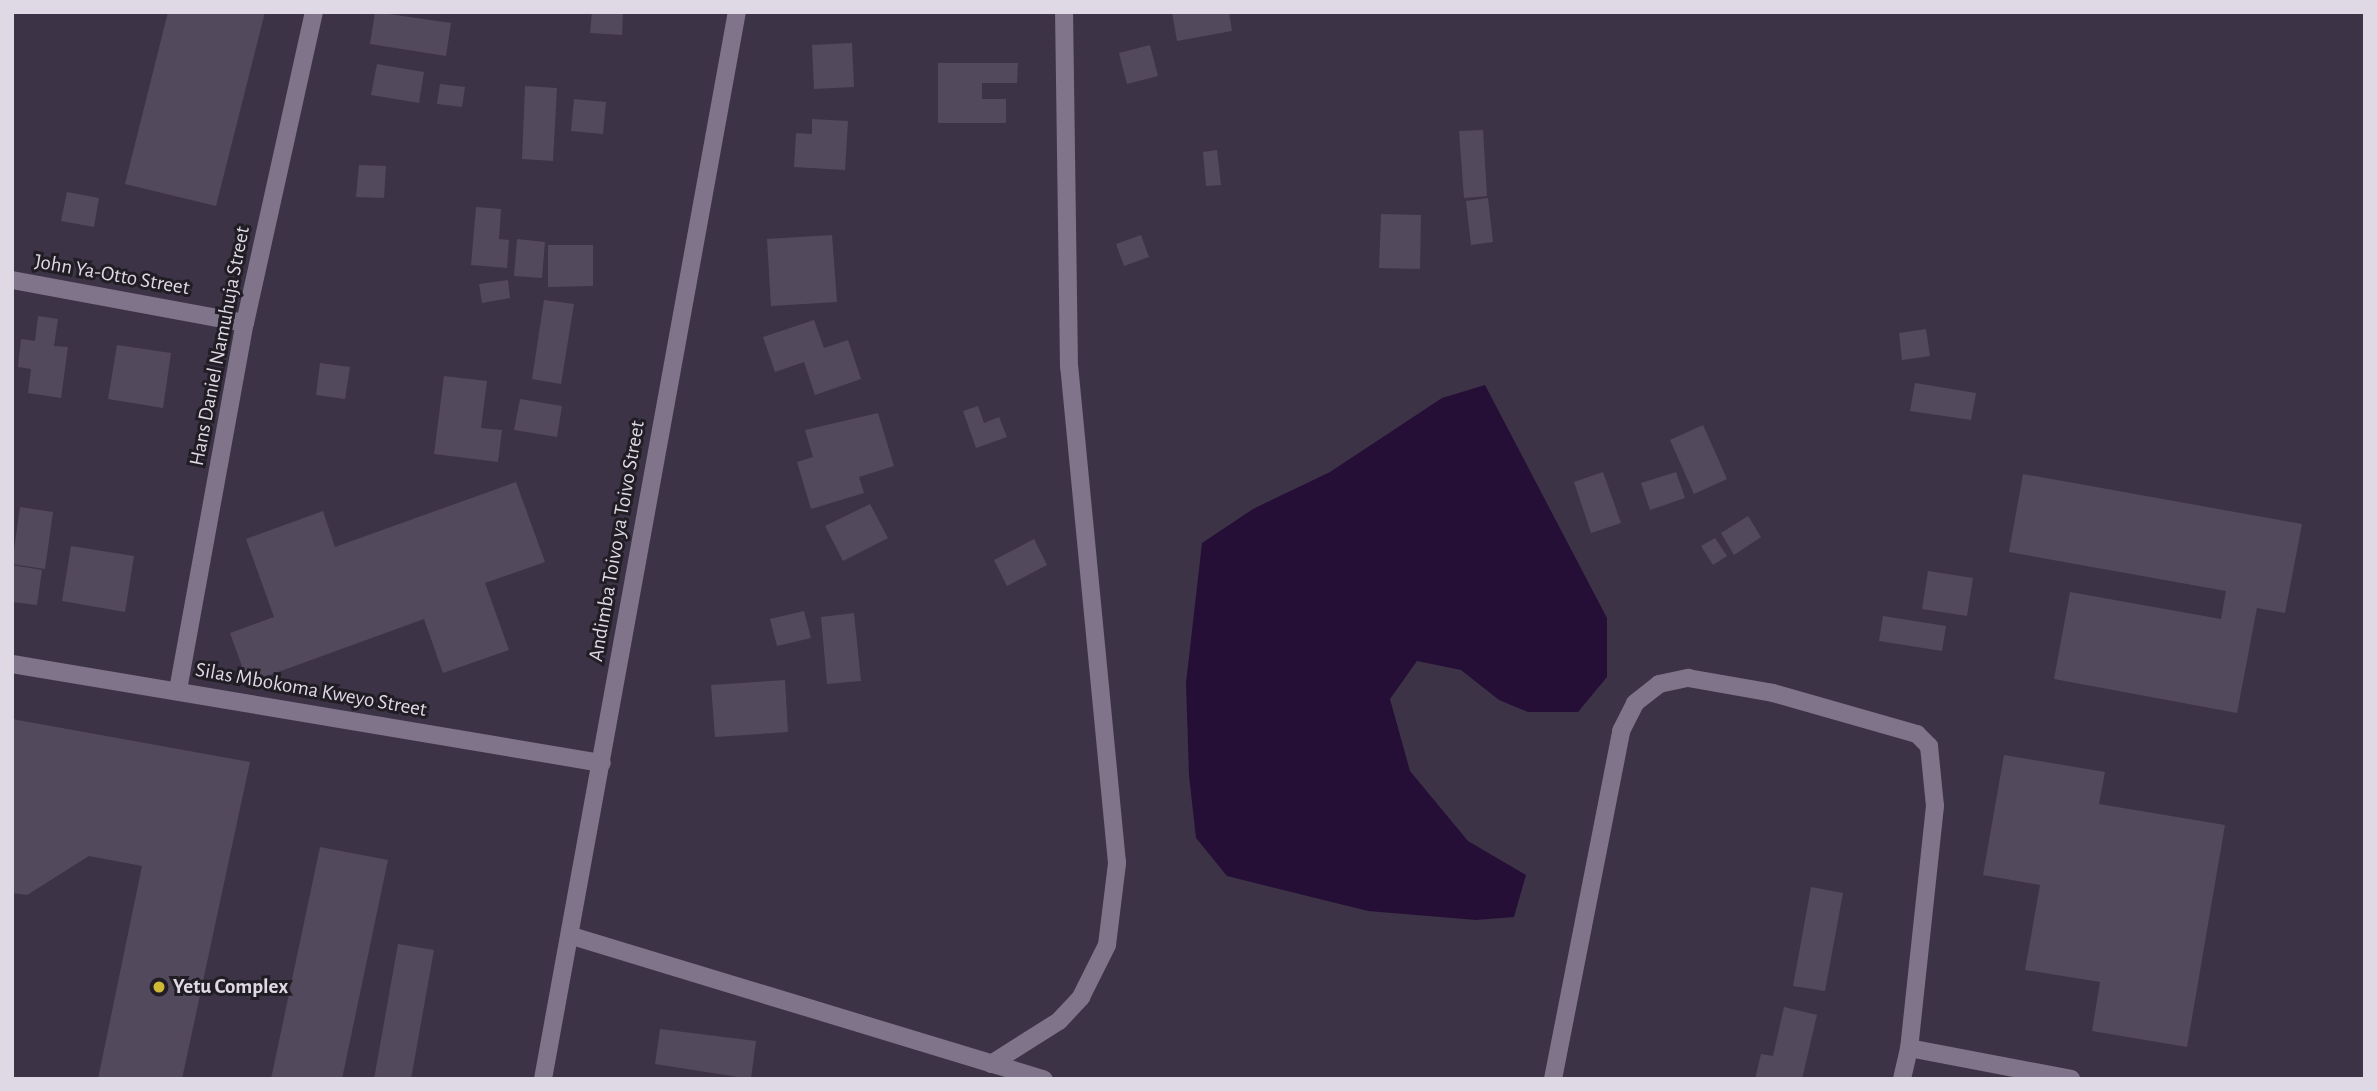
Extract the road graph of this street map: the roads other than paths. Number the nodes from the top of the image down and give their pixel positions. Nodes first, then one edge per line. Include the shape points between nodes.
1 (314, 12) edge
2 (737, 12) edge
3 (1064, 12) edge
4 (12, 280) edge
5 (245, 323) junction
6 (12, 664) edge
7 (178, 690) junction
8 (601, 764) junction
9 (572, 936) junction
10 (1909, 1048) junction
11 (992, 1064) junction
12 (543, 1079) edge
13 (1044, 1079) edge
14 (1553, 1079) edge
15 (1902, 1079) edge
16 (2071, 1079) edge

1 - 5 street, Hans Daniel Namuhuja Street
2 - 8 street, Andimba Toivo ya Toivo Street
3 - 11 street via 1069,367 1117,863 1107,945 1081,997 1059,1021
4 - 5 street, John Ya-Otto Street
5 - 7 street, Hans Daniel Namuhuja Street
6 - 7 street, Silas Mbokoma Kweyo Street
7 - 8 street, Silas Mbokoma Kweyo Street
8 - 9 street, Andimba Toivo ya Toivo Street
9 - 11 street
9 - 12 street, Andimba Toivo ya Toivo Street
10 - 14 street via 1935,806 1929,746 1917,734 1773,693 1688,678 1659,684 1635,703 1621,731
10 - 15 street
10 - 16 street
11 - 13 street

